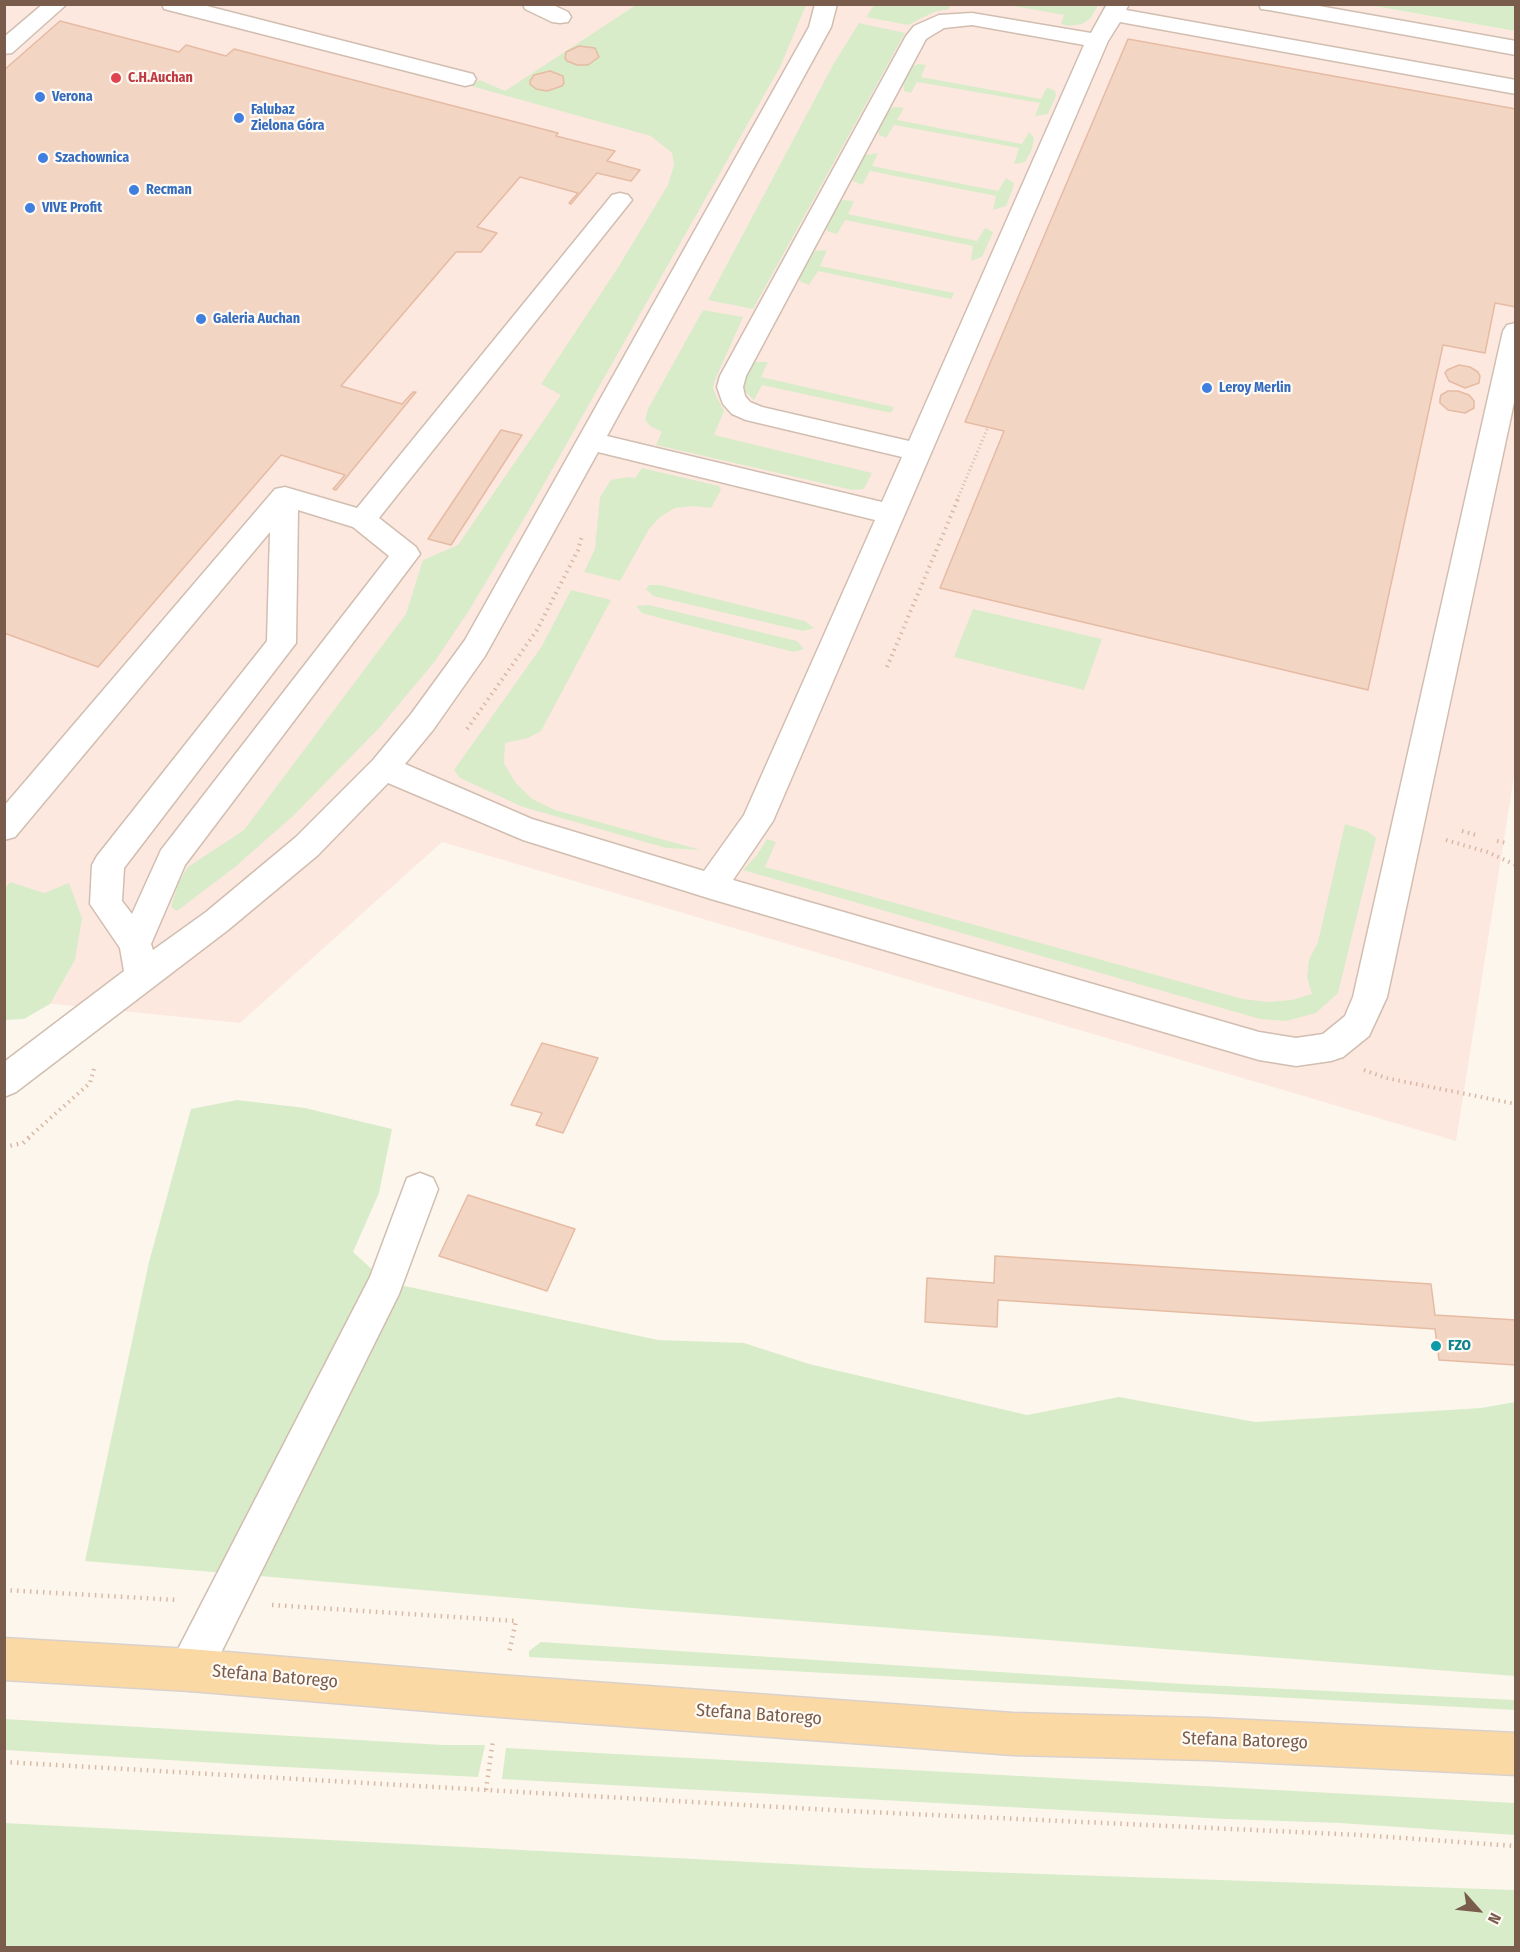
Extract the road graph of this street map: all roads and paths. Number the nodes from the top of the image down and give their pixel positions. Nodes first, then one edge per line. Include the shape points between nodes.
1 (57, 4) edge
2 (172, 4) edge
3 (533, 4) edge
4 (842, 4) edge
5 (1269, 4) edge
6 (1116, 9) edge
7 (823, 16) edge
8 (560, 17) dead end
9 (1097, 40) junction
10 (4, 48) edge
11 (1515, 48) edge
12 (465, 79) dead end
13 (1515, 87) edge
14 (620, 200) dead end
15 (1515, 331) edge
16 (988, 427) dead end
17 (591, 441) junction
18 (918, 452) junction
19 (285, 496) junction
20 (891, 514) junction
21 (363, 520) junction
22 (887, 668) dead end
23 (240, 696) junction
24 (286, 711) junction
25 (384, 768) junction
26 (4, 828) edge
27 (1462, 831) dead end
28 (1476, 835) dead end
29 (1497, 841) dead end
30 (1455, 843) dead end
31 (1506, 843) dead end
32 (1515, 865) edge
33 (711, 886) junction
34 (135, 944) junction
35 (142, 976) junction
36 (1331, 1047) junction
37 (6, 1079) edge
38 (1515, 1104) edge
39 (420, 1189) dead end
40 (4, 1659) edge
41 (190, 1670) junction
42 (1515, 1754) edge
43 (4, 1762) edge
44 (1515, 1846) edge

1 - 10 street
2 - 12 street
3 - 8 street
4 - 7 street
5 - 11 street
6 - 9 street
6 - 13 street
7 - 17 street
9 - 18 street
9 - 18 street via 972,19 939,22 922,31 733,376 732,398 754,414
14 - 21 street
15 - 36 street via 1370,997 1357,1026
16 - 22 path
17 - 20 street
17 - 25 street via 475,648
18 - 20 street
19 - 21 street
19 - 23 street via 281,643
19 - 26 street
20 - 33 street via 757,821
21 - 24 street via 406,554
23 - 24 street
23 - 34 street via 108,865 106,904
24 - 34 street via 172,859
25 - 33 street via 523,828
25 - 35 street via 307,846 217,921
27 - 28 path
29 - 31 path
30 - 32 path
33 - 36 street via 1259,1046 1296,1052
34 - 35 street
35 - 37 street
36 - 38 path via 1343,1063 1386,1078
39 - 41 street via 386,1282
40 - 41 main road, Stefana Batorego
41 - 42 main road, Stefana Batorego via 1013,1734
43 - 44 path

